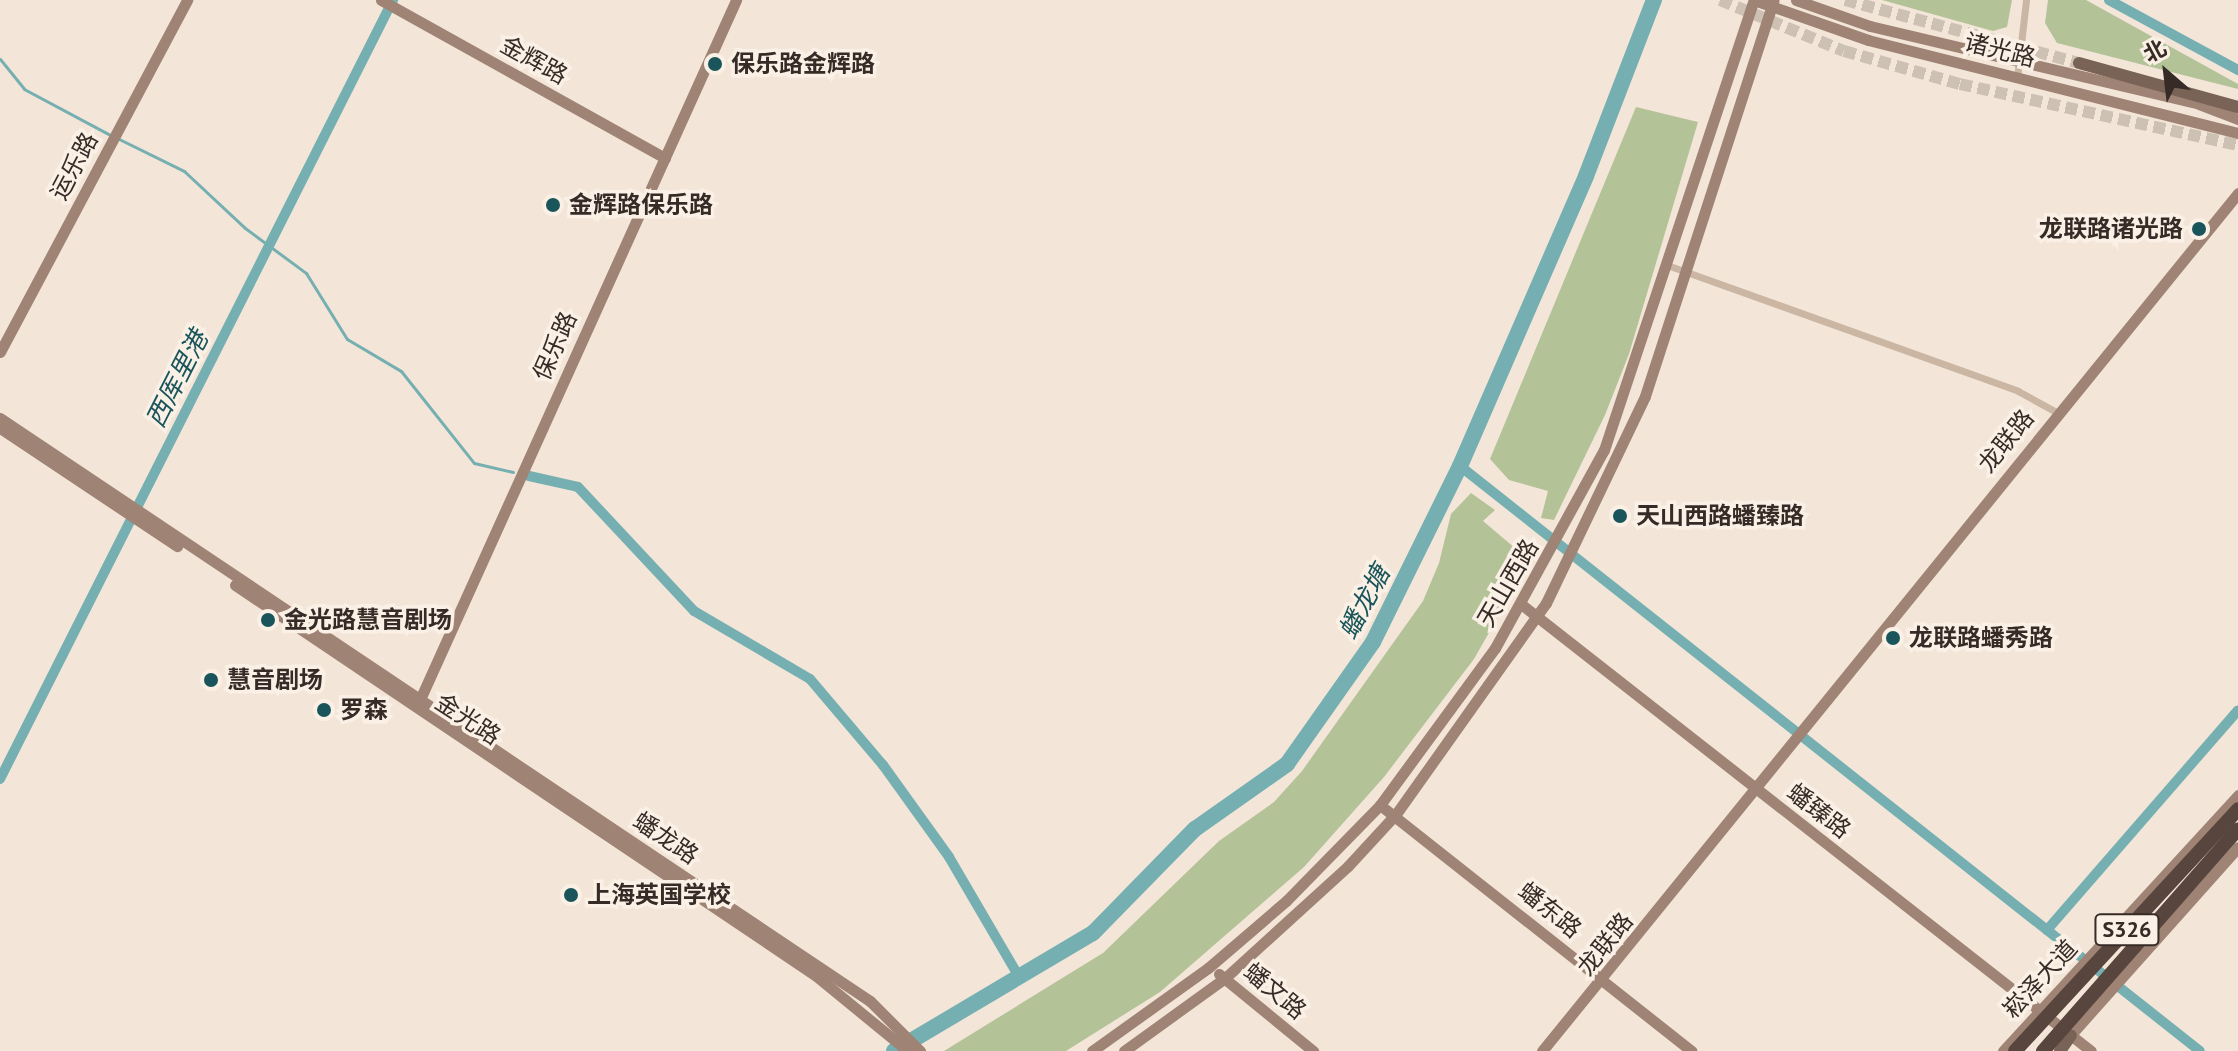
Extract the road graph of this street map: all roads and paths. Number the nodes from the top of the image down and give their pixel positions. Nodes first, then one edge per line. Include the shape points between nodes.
1 (187, 0) edge
2 (381, 0) edge
3 (736, 0) edge
4 (1754, 0) edge
5 (1796, 0) edge
6 (2026, 0) edge
7 (1773, 3) edge
8 (2019, 61) junction
9 (2079, 63) tunnel mouth
10 (2017, 78) junction
11 (2238, 107) edge
12 (2238, 119) edge
13 (2238, 133) edge
14 (665, 158) junction
15 (2238, 193) edge
16 (1667, 265) junction
17 (1687, 273) junction
18 (0, 352) edge
19 (2058, 413) junction
20 (0, 418) edge
21 (0, 428) edge
22 (119, 503) junction
23 (1521, 604) junction
24 (1537, 616) junction
25 (417, 705) junction
26 (1756, 790) junction
27 (2238, 795) edge
28 (1380, 805) junction
29 (2238, 809) edge
30 (1396, 814) junction
31 (2238, 829) edge
32 (2238, 847) edge
33 (1208, 968) junction
34 (1225, 978) junction
35 (1604, 981) junction
36 (2041, 1011) junction
37 (884, 1019) junction
38 (2071, 1035) junction
39 (908, 1051) edge
40 (920, 1051) edge
41 (1092, 1051) edge
42 (1124, 1051) edge
43 (1313, 1051) edge
44 (1542, 1051) edge
45 (1692, 1051) edge
46 (2003, 1051) edge
47 (2015, 1051) edge
48 (2043, 1051) edge
49 (2058, 1051) edge
50 (2091, 1051) edge

1 - 18 street, 运乐路
2 - 14 street, 金辉路
3 - 14 street, 保乐路
4 - 7 street, 诸光路
4 - 16 street, 天山西路
5 - 8 street via 1870,26
6 - 8 street
7 - 10 street, 诸光路 via 1868,40
7 - 17 street, 天山西路
8 - 10 street
8 - 12 street via 2199,104
9 - 11 main road
10 - 13 street, 诸光路
14 - 25 street, 保乐路
15 - 19 street, 龙联路
16 - 17 street
16 - 23 street, 天山西路 via 1604,450
17 - 19 street via 2018,391
17 - 24 street, 天山西路 via 1645,396
19 - 26 street, 龙联路
20 - 22 street, 金光路
21 - 22 street, 金光路
22 - 25 street, 金光路 via 151,530
22 - 25 street, 金光路 via 146,516
23 - 24 street, 蟠臻路
23 - 28 street, 天山西路
24 - 26 street, 蟠臻路
24 - 30 street, 天山西路
25 - 37 street, 蟠龙路
26 - 35 street, 龙联路
26 - 36 street, 蟠臻路
27 - 36 street, 崧泽大道
28 - 30 street, 蟠东路
28 - 33 street, 天山西路 via 1286,901
29 - 47 highway, S326, bridge
30 - 34 street, 天山西路 via 1348,866
30 - 35 street, 蟠东路
31 - 48 highway, S326, bridge
32 - 38 street
33 - 34 street, 蟠文路
33 - 41 street, 天山西路
34 - 42 street, 天山西路
34 - 43 street, 蟠文路
35 - 44 street, 龙联路
35 - 45 street, 蟠东路
36 - 38 street, 蟠臻路
36 - 46 street, 崧泽大道
37 - 39 street
37 - 40 street, 蟠龙路
38 - 49 main road
38 - 50 street, 蟠臻路

